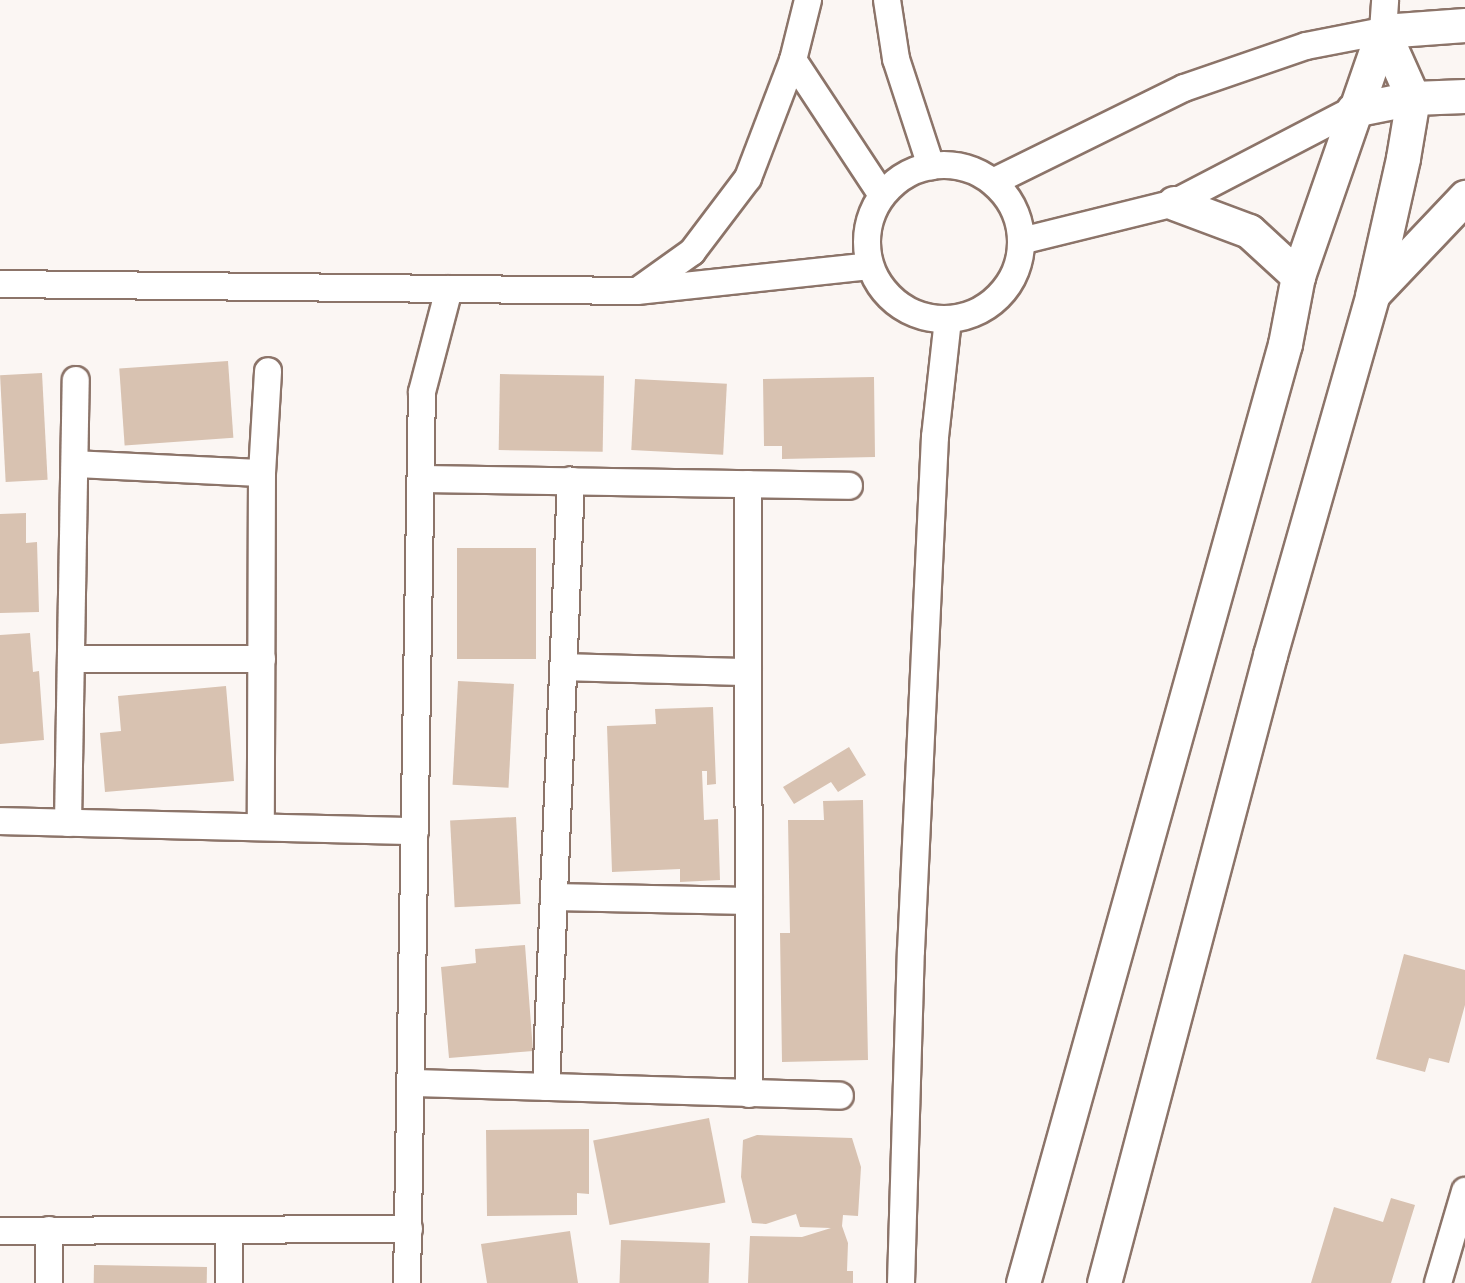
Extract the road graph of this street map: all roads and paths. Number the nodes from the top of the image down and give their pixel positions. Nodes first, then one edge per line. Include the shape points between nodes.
1 (808, 0) edge
2 (886, 0) edge
3 (1384, 16) edge
4 (1465, 25) edge
5 (793, 60) junction
6 (1465, 96) edge
7 (1413, 98) junction
8 (1353, 110) junction
9 (931, 166) junction
10 (993, 182) junction
11 (882, 195) junction
12 (1465, 197) edge
13 (1174, 203) junction
14 (1021, 241) junction
15 (870, 266) junction
16 (1298, 276) junction
17 (0, 284) edge
18 (449, 289) junction
19 (637, 291) junction
20 (1371, 296) junction
21 (948, 320) junction
22 (268, 371) dead end
23 (76, 380) dead end
24 (75, 464) junction
25 (262, 473) junction
26 (420, 479) junction
27 (571, 481) junction
28 (748, 484) junction
29 (849, 486) dead end
30 (71, 659) junction
31 (262, 659) junction
32 (564, 667) junction
33 (748, 672) junction
34 (0, 821) edge
35 (68, 823) junction
36 (261, 827) junction
37 (415, 831) junction
38 (554, 897) junction
39 (749, 901) junction
40 (411, 1083) junction
41 (546, 1087) junction
42 (749, 1094) junction
43 (840, 1096) dead end
44 (1465, 1191) edge
45 (409, 1229) junction
46 (49, 1230) junction
47 (228, 1230) junction
48 (0, 1231) edge
49 (49, 1283) edge
50 (229, 1283) edge
51 (407, 1283) edge
52 (901, 1283) edge
53 (1023, 1283) edge
54 (1104, 1283) edge
55 (1438, 1283) edge

1 - 5 street
2 - 9 street via 896,58
3 - 4 street
3 - 7 street
3 - 8 street
3 - 10 street via 1184,88
5 - 11 street
5 - 19 street via 748,178 692,252
6 - 7 street
7 - 8 street
7 - 20 street
8 - 13 street
8 - 16 street
9 - 10 street via 961,166
9 - 11 street via 898,180
10 - 14 street via 1012,205
11 - 15 street via 871,214 866,236
12 - 20 street
13 - 14 street
13 - 16 street via 1249,231
14 - 21 street via 1016,269 1005,289 990,304 970,315
15 - 19 street
15 - 21 street via 888,296 906,310 926,318
16 - 53 street via 1285,344
17 - 18 street
18 - 19 street
18 - 26 street via 422,392
20 - 54 street via 1267,667
21 - 52 street via 934,449
22 - 25 street
23 - 24 street
24 - 25 street
24 - 30 street
25 - 31 street
26 - 27 street
26 - 37 street
27 - 28 street
27 - 32 street
28 - 29 street
28 - 33 street
30 - 31 street
30 - 35 street
31 - 36 street
32 - 33 street
32 - 38 street
33 - 39 street
34 - 35 street
35 - 36 street
36 - 37 street
37 - 40 street
38 - 39 street
38 - 41 street
39 - 42 street
40 - 41 street
40 - 45 street
41 - 42 street
42 - 43 street
44 - 55 street
45 - 47 street
45 - 51 street
46 - 47 street
46 - 48 street
46 - 49 street
47 - 50 street

